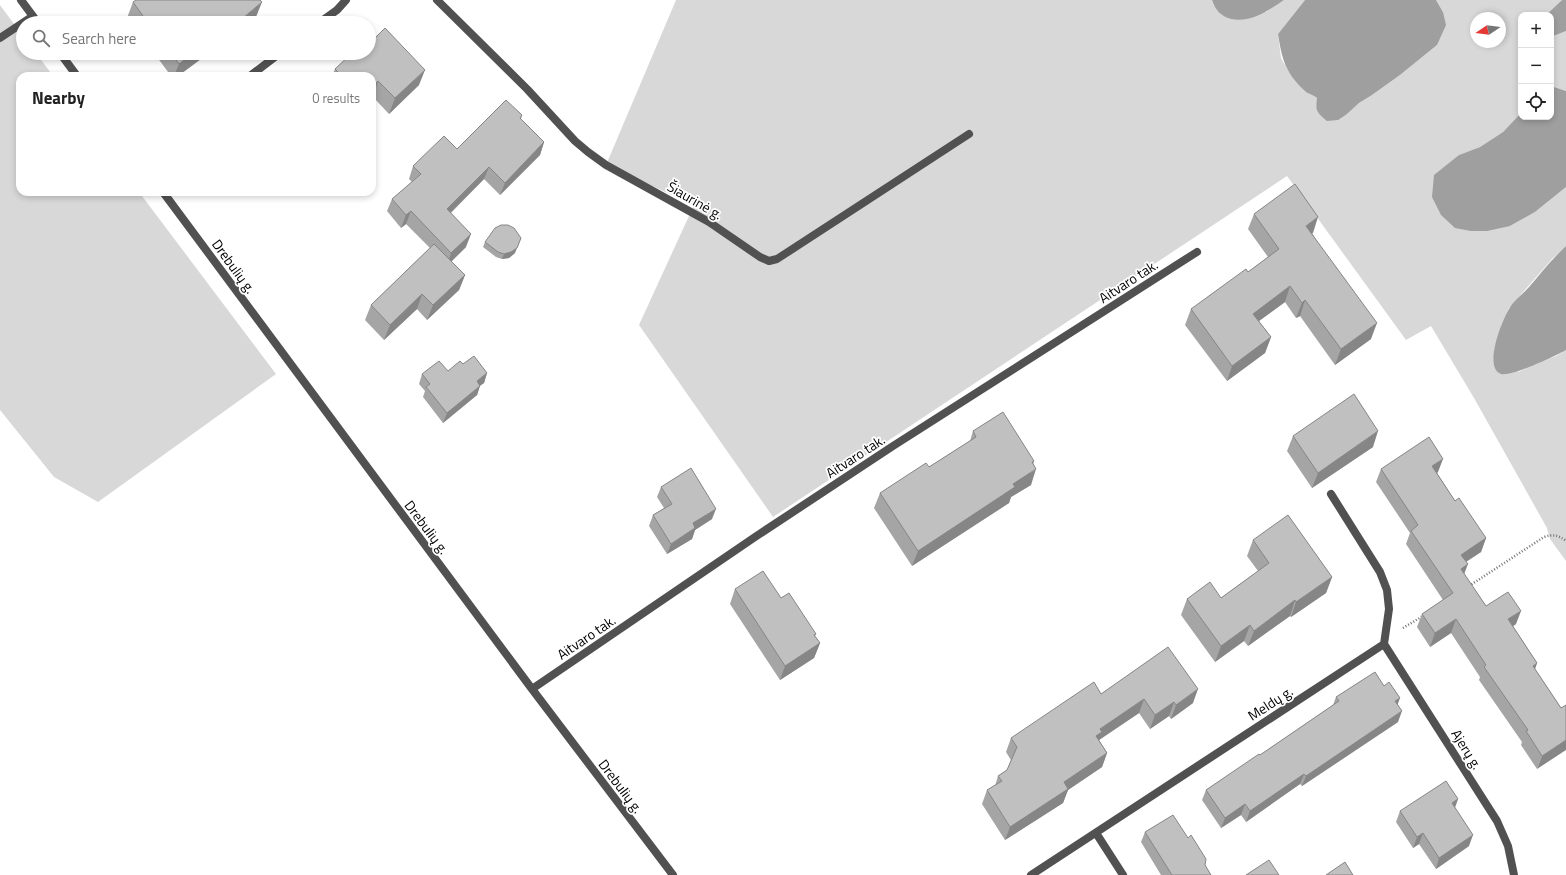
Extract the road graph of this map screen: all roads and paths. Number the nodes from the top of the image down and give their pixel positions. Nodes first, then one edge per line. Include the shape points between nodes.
1 (21, 0) edge
2 (346, 0) edge
3 (437, 0) edge
4 (33, 16) edge
5 (329, 16) edge
6 (16, 30) edge
7 (0, 38) edge
8 (65, 60) edge
9 (271, 60) edge
10 (75, 72) edge
11 (255, 72) edge
12 (969, 134) dead end
13 (166, 196) edge
14 (1197, 252) dead end
15 (1331, 494) dead end
16 (1566, 541) edge
17 (1465, 588) edge
18 (1426, 614) edge
19 (1384, 644) junction
20 (532, 689) junction
21 (1096, 834) junction
22 (673, 875) edge
23 (1031, 875) edge
24 (1123, 875) edge
25 (1514, 875) edge

1 - 4 street
2 - 5 street
3 - 12 street, Šiaurinė g. via 588,152 606,165 709,222 769,261 777,259
6 - 7 street
8 - 10 street
9 - 11 street
13 - 20 street, Drebulių g.
14 - 20 street, Aitvaro tak. via 893,446
15 - 19 street via 1380,572 1387,590 1389,609
16 - 17 path via 1560,536 1544,537
18 - 19 path
19 - 21 street, Meldų g.
19 - 25 street, Ajerų g. via 1496,821 1508,846
20 - 22 street, Drebulių g.
21 - 23 street, Meldų g.
21 - 24 street

